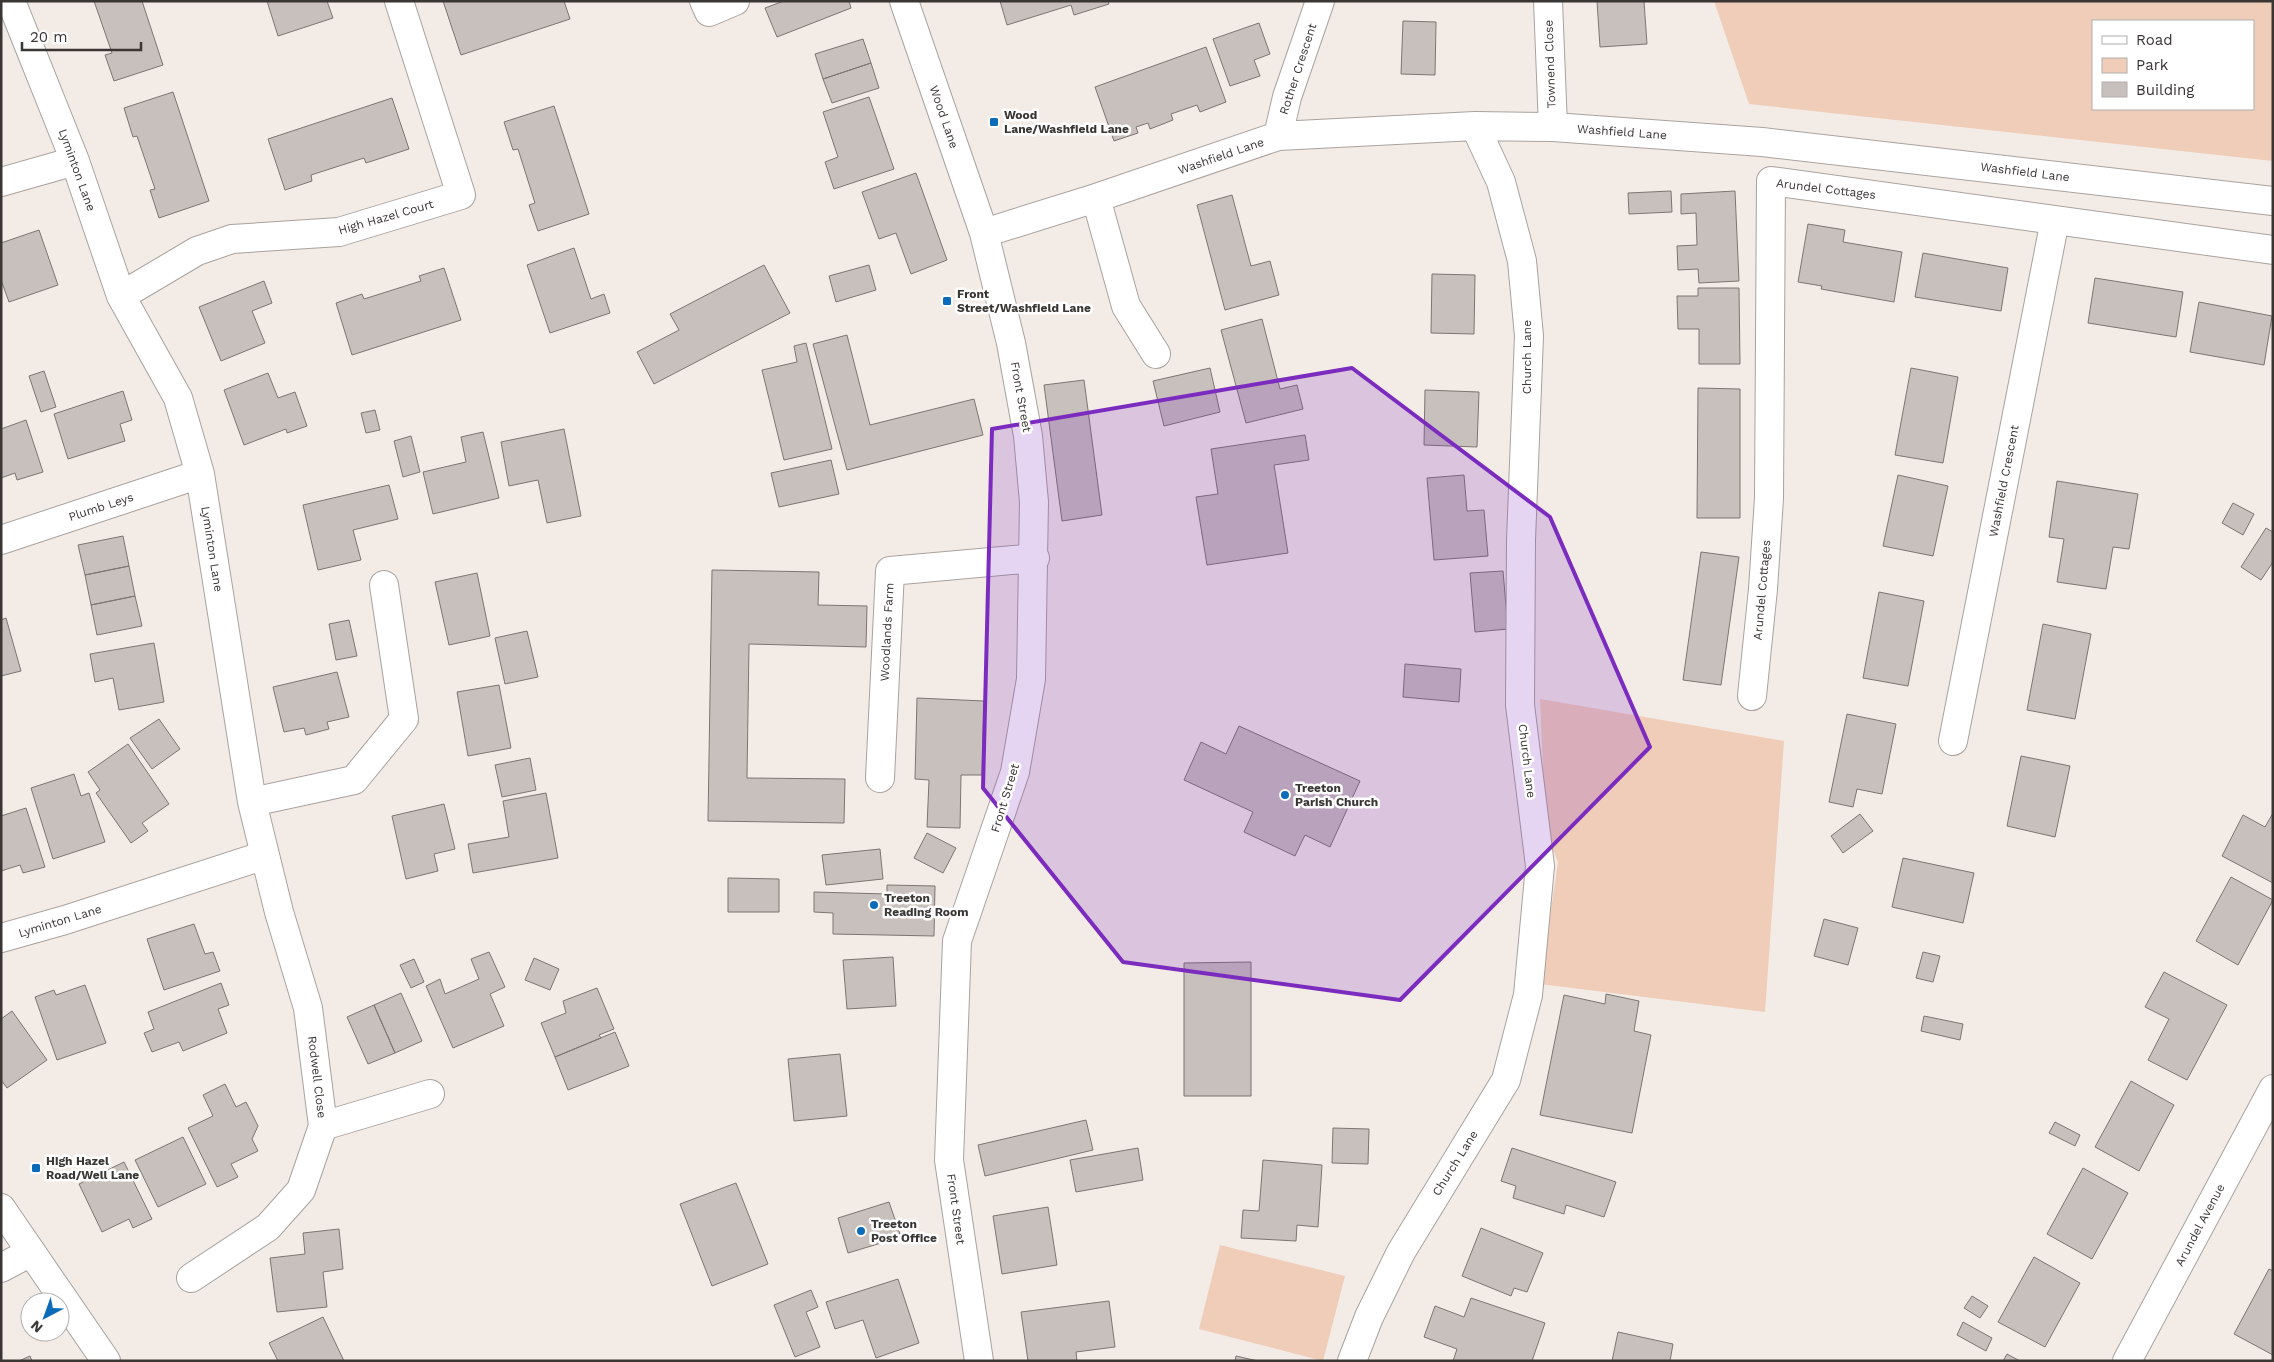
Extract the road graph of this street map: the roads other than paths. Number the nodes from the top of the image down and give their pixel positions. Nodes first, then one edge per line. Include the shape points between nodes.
1 (11, 1) edge
2 (398, 1) edge
3 (704, 1) edge
4 (735, 1) edge
5 (904, 1) edge
6 (1320, 1) edge
7 (1548, 1) edge
8 (1475, 126) junction
9 (1553, 127) junction
10 (1278, 136) junction
11 (75, 161) junction
12 (1, 182) edge
13 (1096, 198) junction
14 (2273, 201) edge
15 (2055, 220) junction
16 (984, 232) junction
17 (2273, 250) edge
18 (121, 296) junction
19 (1156, 354) dead end
20 (200, 474) junction
21 (1, 540) edge
22 (1035, 558) junction
23 (384, 585) dead end
24 (1752, 696) dead end
25 (1953, 741) dead end
26 (880, 778) dead end
27 (252, 802) junction
28 (265, 854) junction
29 (1, 938) edge
30 (2273, 1089) edge
31 (430, 1094) dead end
32 (323, 1126) junction
33 (1, 1208) edge
34 (31, 1252) junction
35 (1, 1268) edge
36 (191, 1278) dead end
37 (106, 1361) edge
38 (978, 1361) edge
39 (1352, 1361) edge
40 (2127, 1361) edge

1 - 11 street, Lyminton Lane
2 - 18 street, High Hazel Court via 461,195 339,232 232,239 197,252
3 - 4 street via 709,12
5 - 16 street, Wood Lane
6 - 10 street, Rother Crescent via 1287,97
7 - 9 street, Townend Close
8 - 9 street, Washfield Lane
8 - 10 street, Washfield Lane
8 - 39 street, Church Lane via 1501,182 1522,261 1529,336 1520,540 1520,705 1540,866 1528,995 1506,1080 1401,1252 1369,1317
9 - 14 street, Washfield Lane via 1762,142
10 - 13 street, Washfield Lane
11 - 12 street
11 - 18 street, Lyminton Lane
13 - 16 street, Washfield Lane
13 - 19 street via 1126,306
15 - 17 street, Arundel Cottages
15 - 24 street, Arundel Cottages via 1771,181 1770,498
15 - 25 street, Washfield Crescent
16 - 22 street, Front Street via 1011,343 1028,436
18 - 20 street, Lyminton Lane via 178,398
20 - 21 street, Plumb Leys
20 - 27 street, Lyminton Lane
22 - 26 street, Woodlands Farm via 890,571
22 - 38 street, Front Street via 1031,679 1015,772 957,941 949,1160
23 - 27 street via 404,719 354,780
27 - 28 street, Lyminton Lane
28 - 29 street, Lyminton Lane via 66,920
28 - 32 street, Rodwell Close via 308,1008
30 - 40 street, Arundel Avenue
31 - 32 street
32 - 36 street, Rodwell Close via 301,1190 268,1227
33 - 34 street
34 - 35 street
34 - 37 street

